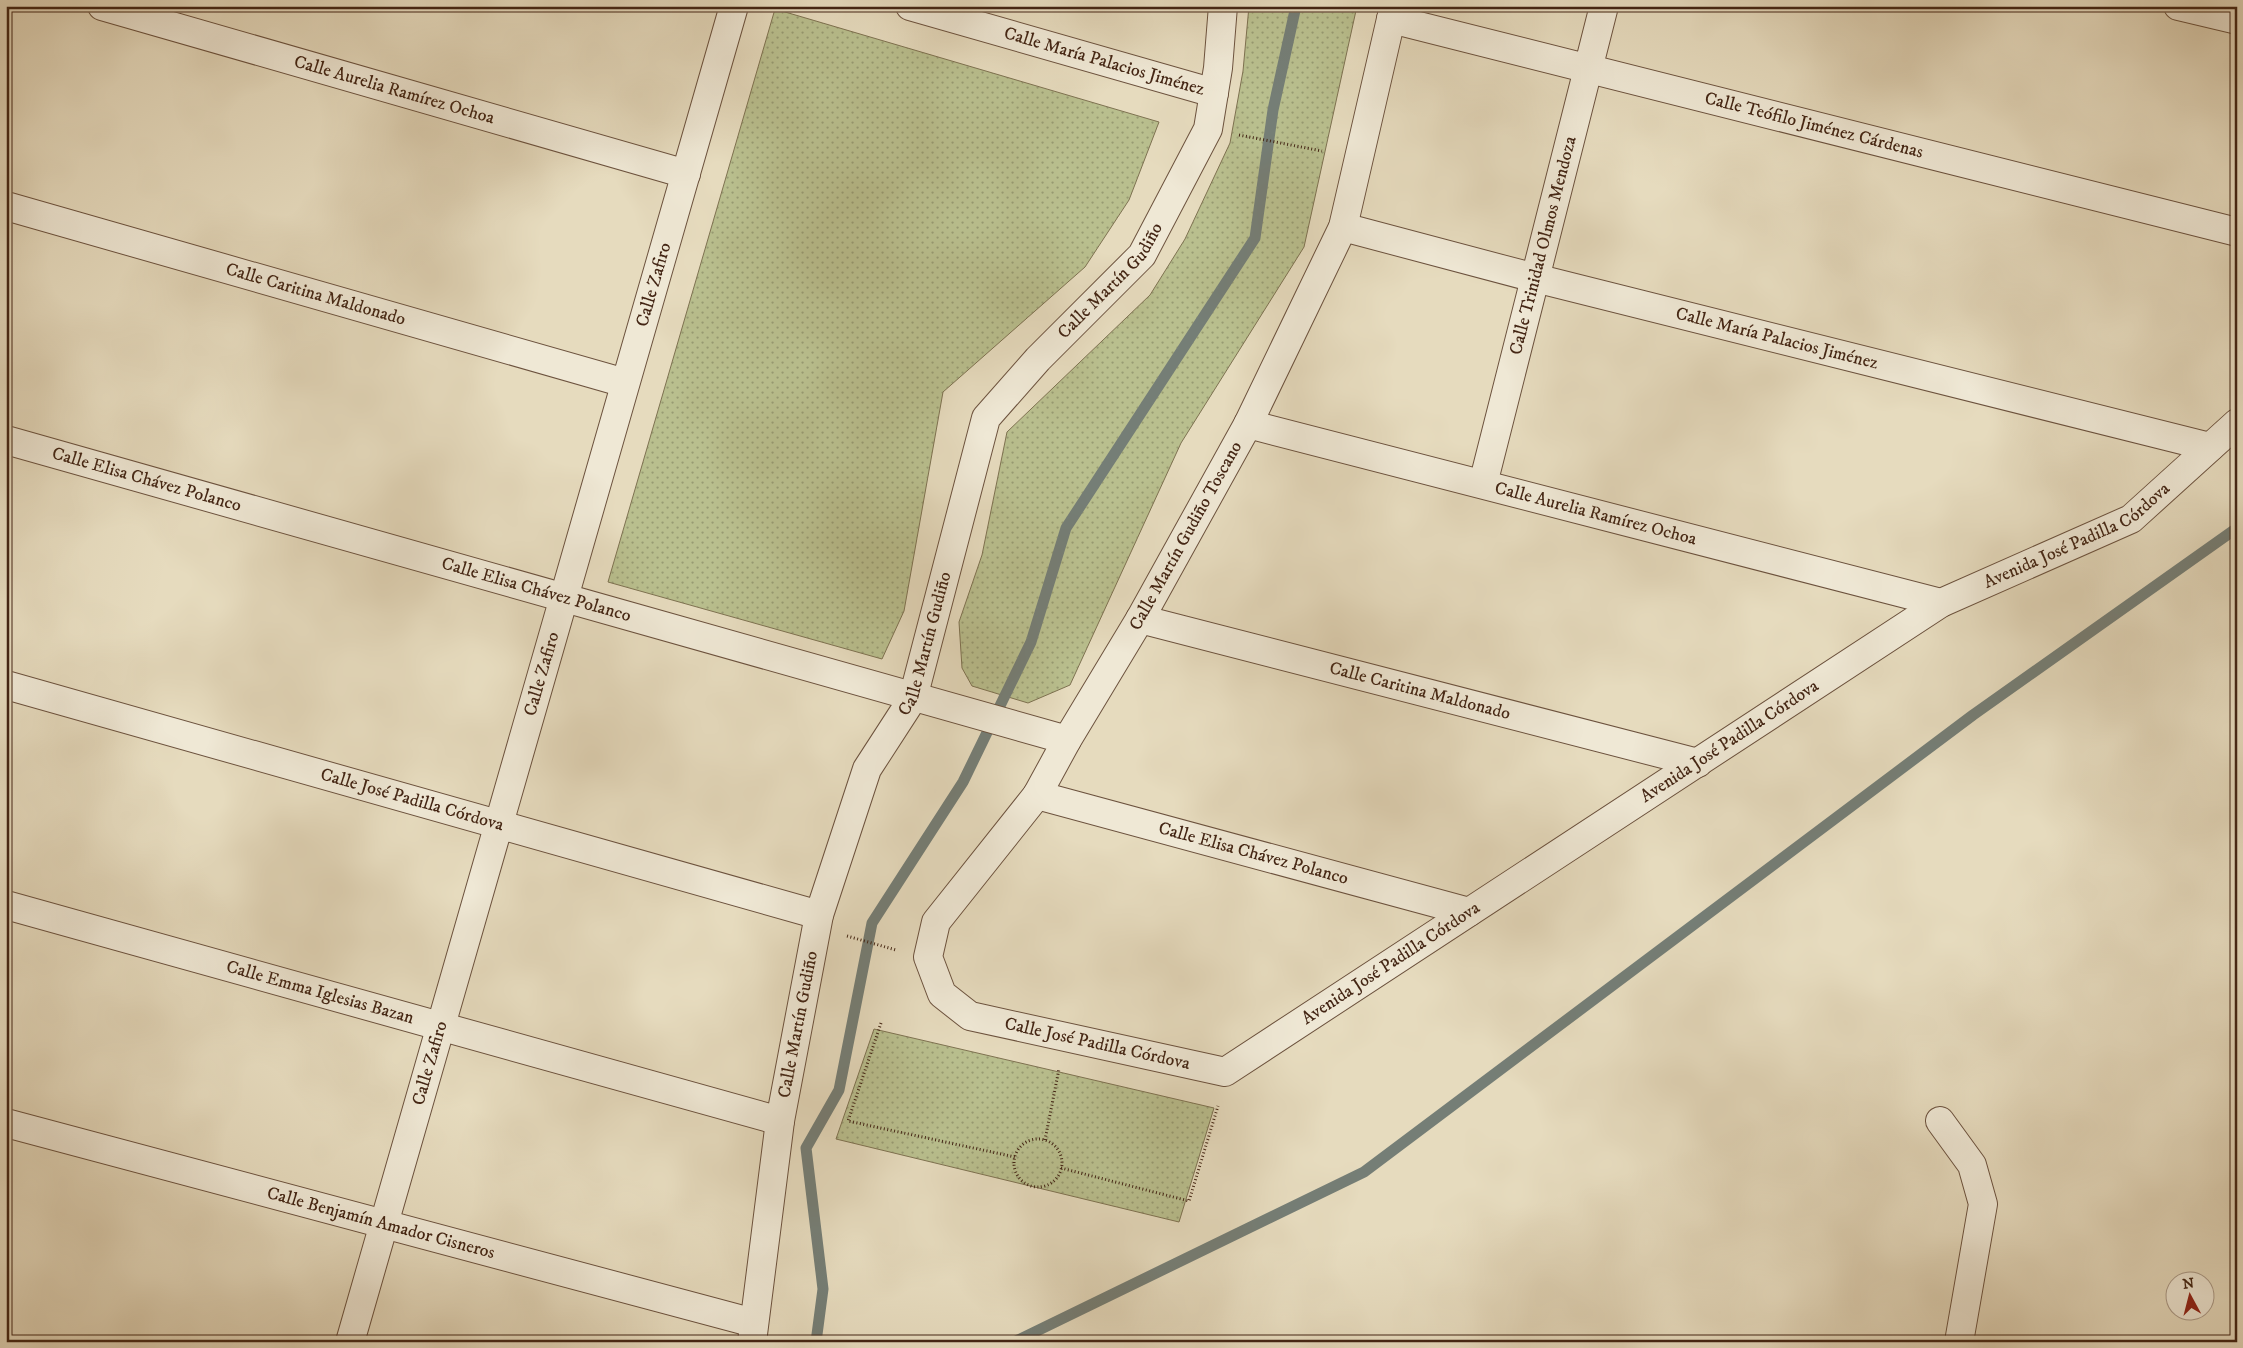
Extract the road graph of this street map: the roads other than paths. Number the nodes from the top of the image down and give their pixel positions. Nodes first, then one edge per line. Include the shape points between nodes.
1 (102, 6) edge
2 (734, 6) edge
3 (910, 6) edge
4 (1223, 6) edge
5 (1604, 6) edge
6 (2178, 6) edge
7 (1392, 13) edge
8 (2237, 20) edge
9 (1588, 68) junction
10 (1214, 93) junction
11 (686, 174) junction
12 (6, 206) edge
13 (1343, 227) junction
14 (2237, 232) edge
15 (1535, 278) junction
16 (626, 383) junction
17 (2237, 423) edge
18 (1248, 424) junction
19 (6, 440) edge
20 (2210, 447) junction
21 (1483, 484) junction
22 (564, 598) junction
23 (1941, 604) junction
24 (1140, 619) junction
25 (6, 685) edge
26 (913, 698) junction
27 (1067, 740) junction
28 (1698, 763) junction
29 (1037, 795) junction
30 (499, 825) junction
31 (6, 905) edge
32 (1469, 912) junction
33 (819, 915) junction
34 (970, 1016) joint
35 (441, 1026) junction
36 (1225, 1072) joint
37 (780, 1121) junction
38 (1940, 1121) dead end
39 (6, 1123) edge
40 (384, 1224) junction
41 (753, 1332) edge
42 (350, 1342) edge
43 (1959, 1342) edge

1 - 11 street, Calle Aurelia Ramírez Ochoa
2 - 11 street, Calle Zafiro
3 - 10 street, Calle María Palacios Jiménez
4 - 10 street, Calle Martín Gudiño
5 - 9 street, Calle Trinidad Olmos Mendoza
6 - 8 street
7 - 9 street, Calle Teófilo Jiménez Cárdenas
7 - 13 street, Calle Martín Gudiño Toscano
9 - 14 street, Calle Teófilo Jiménez Cárdenas
9 - 15 street, Calle Trinidad Olmos Mendoza
10 - 26 street, Calle Martín Gudiño via 1208,129 1142,255 1038,359 986,418
11 - 16 street, Calle Zafiro
12 - 16 street, Calle Caritina Maldonado
13 - 15 street, Calle María Palacios Jiménez
13 - 18 street, Calle Martín Gudiño Toscano
15 - 20 street, Calle María Palacios Jiménez
15 - 21 street, Calle Trinidad Olmos Mendoza
16 - 22 street, Calle Zafiro
17 - 20 street, Avenida José Padilla Córdova
18 - 21 street, Calle Aurelia Ramírez Ochoa
18 - 24 street, Calle Martín Gudiño Toscano
19 - 22 street, Calle Elisa Chávez Polanco
20 - 23 street, Avenida José Padilla Córdova via 2131,519
21 - 23 street, Calle Aurelia Ramírez Ochoa
22 - 26 street, Calle Elisa Chávez Polanco
22 - 30 street, Calle Zafiro
23 - 28 street, Avenida José Padilla Córdova
24 - 27 street, Calle Martín Gudiño Toscano
24 - 28 street, Calle Caritina Maldonado
25 - 30 street, Calle José Padilla Córdova
26 - 27 street, Calle Elisa Chávez Polanco
26 - 33 street, Calle Martín Gudiño via 868,769
27 - 29 street, Calle Martín Gudiño Toscano
28 - 32 street, Avenida José Padilla Córdova
29 - 32 street, Calle Elisa Chávez Polanco
29 - 34 street, Calle Martín Gudiño Toscano via 936,922 928,957 938,985 942,994
30 - 33 street, Calle José Padilla Córdova
30 - 35 street, Calle Zafiro
31 - 35 street, Calle Emma Iglesias Bazan
32 - 36 street, Avenida José Padilla Córdova
33 - 37 street, Calle Martín Gudiño
34 - 36 street, Calle José Padilla Córdova
35 - 37 street, Calle Emma Iglesias Bazan
35 - 40 street, Calle Zafiro
37 - 41 street, Calle Martín Gudiño
38 - 43 street via 1972,1165 1983,1204
39 - 40 street, Calle Benjamín Amador Cisneros
40 - 41 street, Calle Benjamín Amador Cisneros
40 - 42 street, Calle Zafiro

